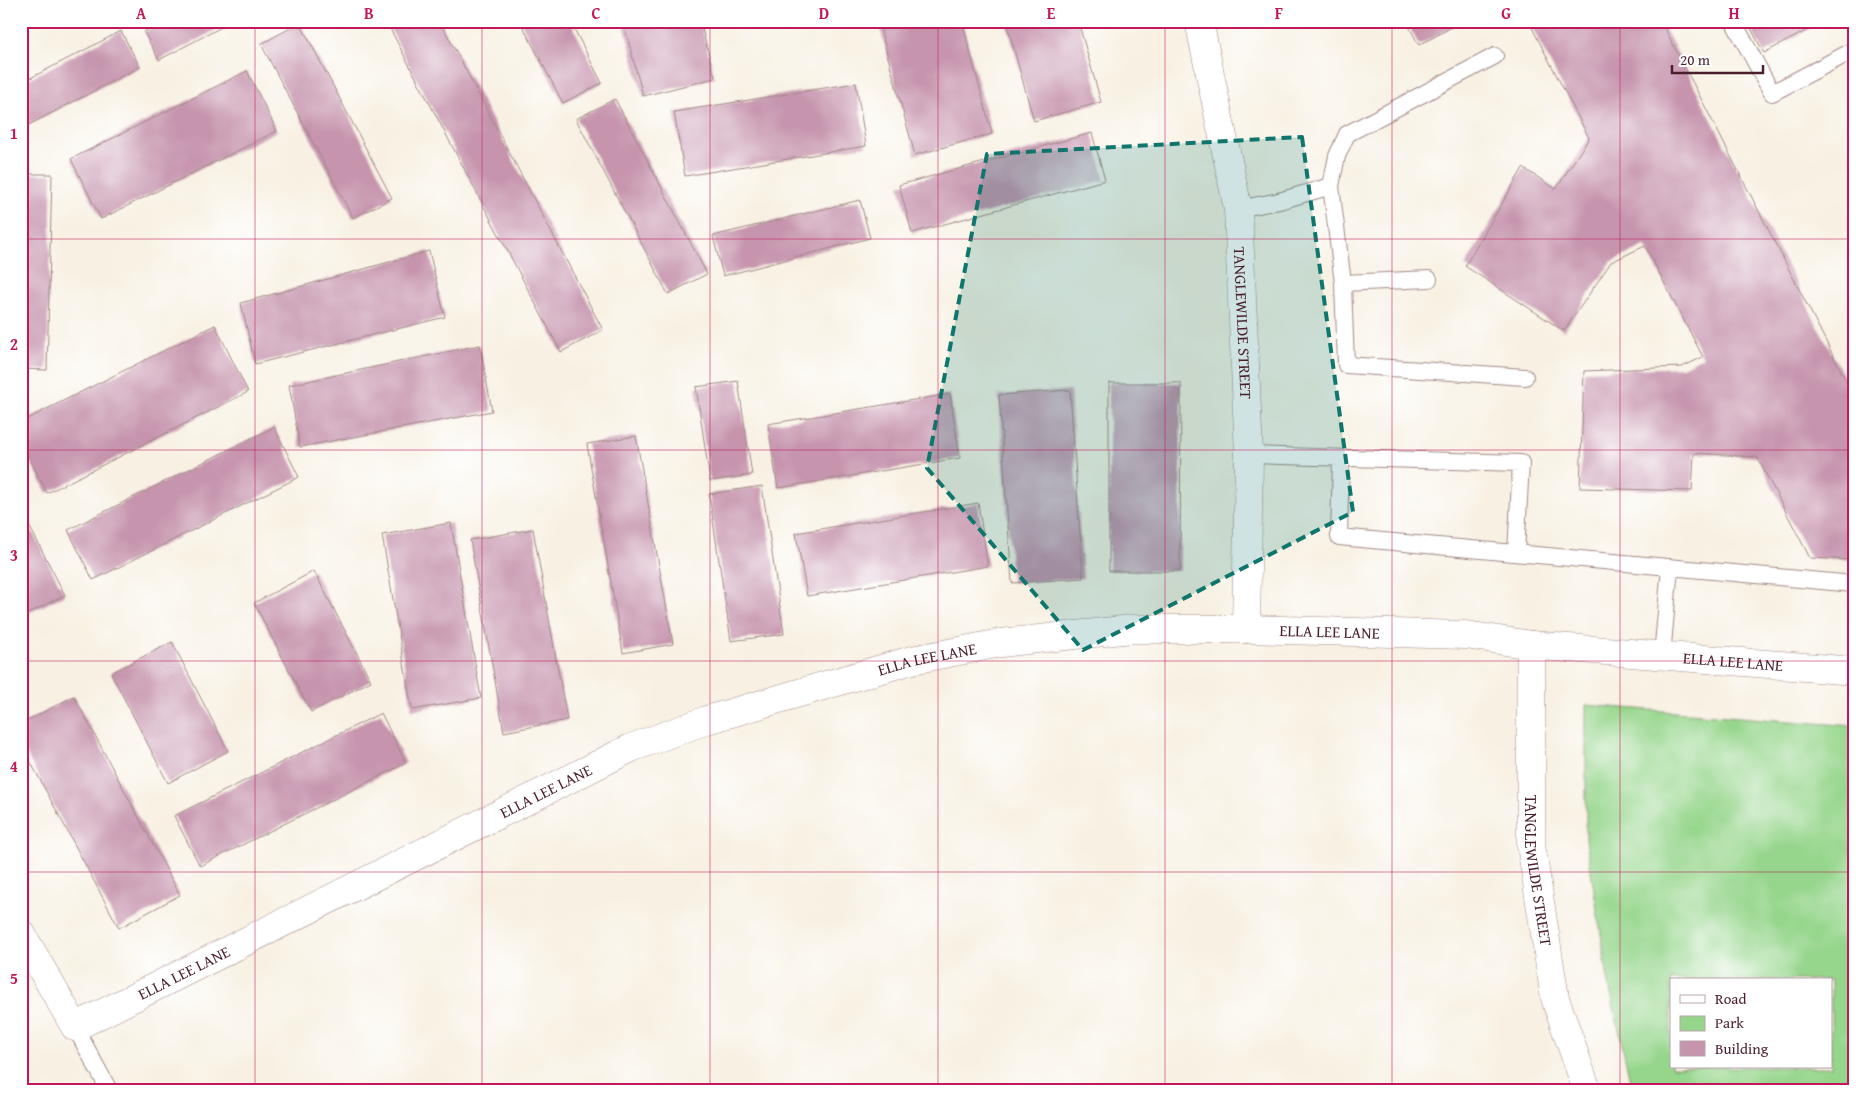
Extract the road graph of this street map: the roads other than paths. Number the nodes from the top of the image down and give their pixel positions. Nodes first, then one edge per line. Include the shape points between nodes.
1 (1199, 21) edge
2 (1734, 21) edge
3 (1854, 50) edge
4 (1495, 56) dead end
5 (1332, 186) junction
6 (1238, 208) junction
7 (1429, 278) dead end
8 (1343, 283) junction
9 (1525, 377) dead end
10 (1249, 455) junction
11 (1341, 458) junction
12 (1516, 554) junction
13 (1670, 567) junction
14 (1854, 584) edge
15 (1246, 629) junction
16 (1530, 645) junction
17 (1662, 656) junction
18 (1854, 671) edge
19 (21, 933) edge
20 (75, 1027) junction
21 (109, 1090) edge
22 (1587, 1090) edge

1 - 6 street, TANGLEWILDE STREET
2 - 3 lane via 1772,93
4 - 5 lane via 1347,134 1337,156
5 - 6 lane via 1279,201
5 - 8 lane
6 - 10 street, TANGLEWILDE STREET
7 - 8 lane
8 - 9 lane via 1346,365
10 - 11 lane
10 - 15 street, TANGLEWILDE STREET
11 - 12 lane via 1339,537
11 - 12 lane via 1521,464
12 - 13 lane
13 - 14 lane
13 - 17 lane
15 - 16 street, ELLA LEE LANE via 1466,635
15 - 20 street, ELLA LEE LANE via 1132,629 1001,643 912,660 707,720 631,748
16 - 17 street, ELLA LEE LANE
16 - 22 street, TANGLEWILDE STREET via 1531,845 1556,998
17 - 18 street, ELLA LEE LANE
19 - 20 street
20 - 21 lane

